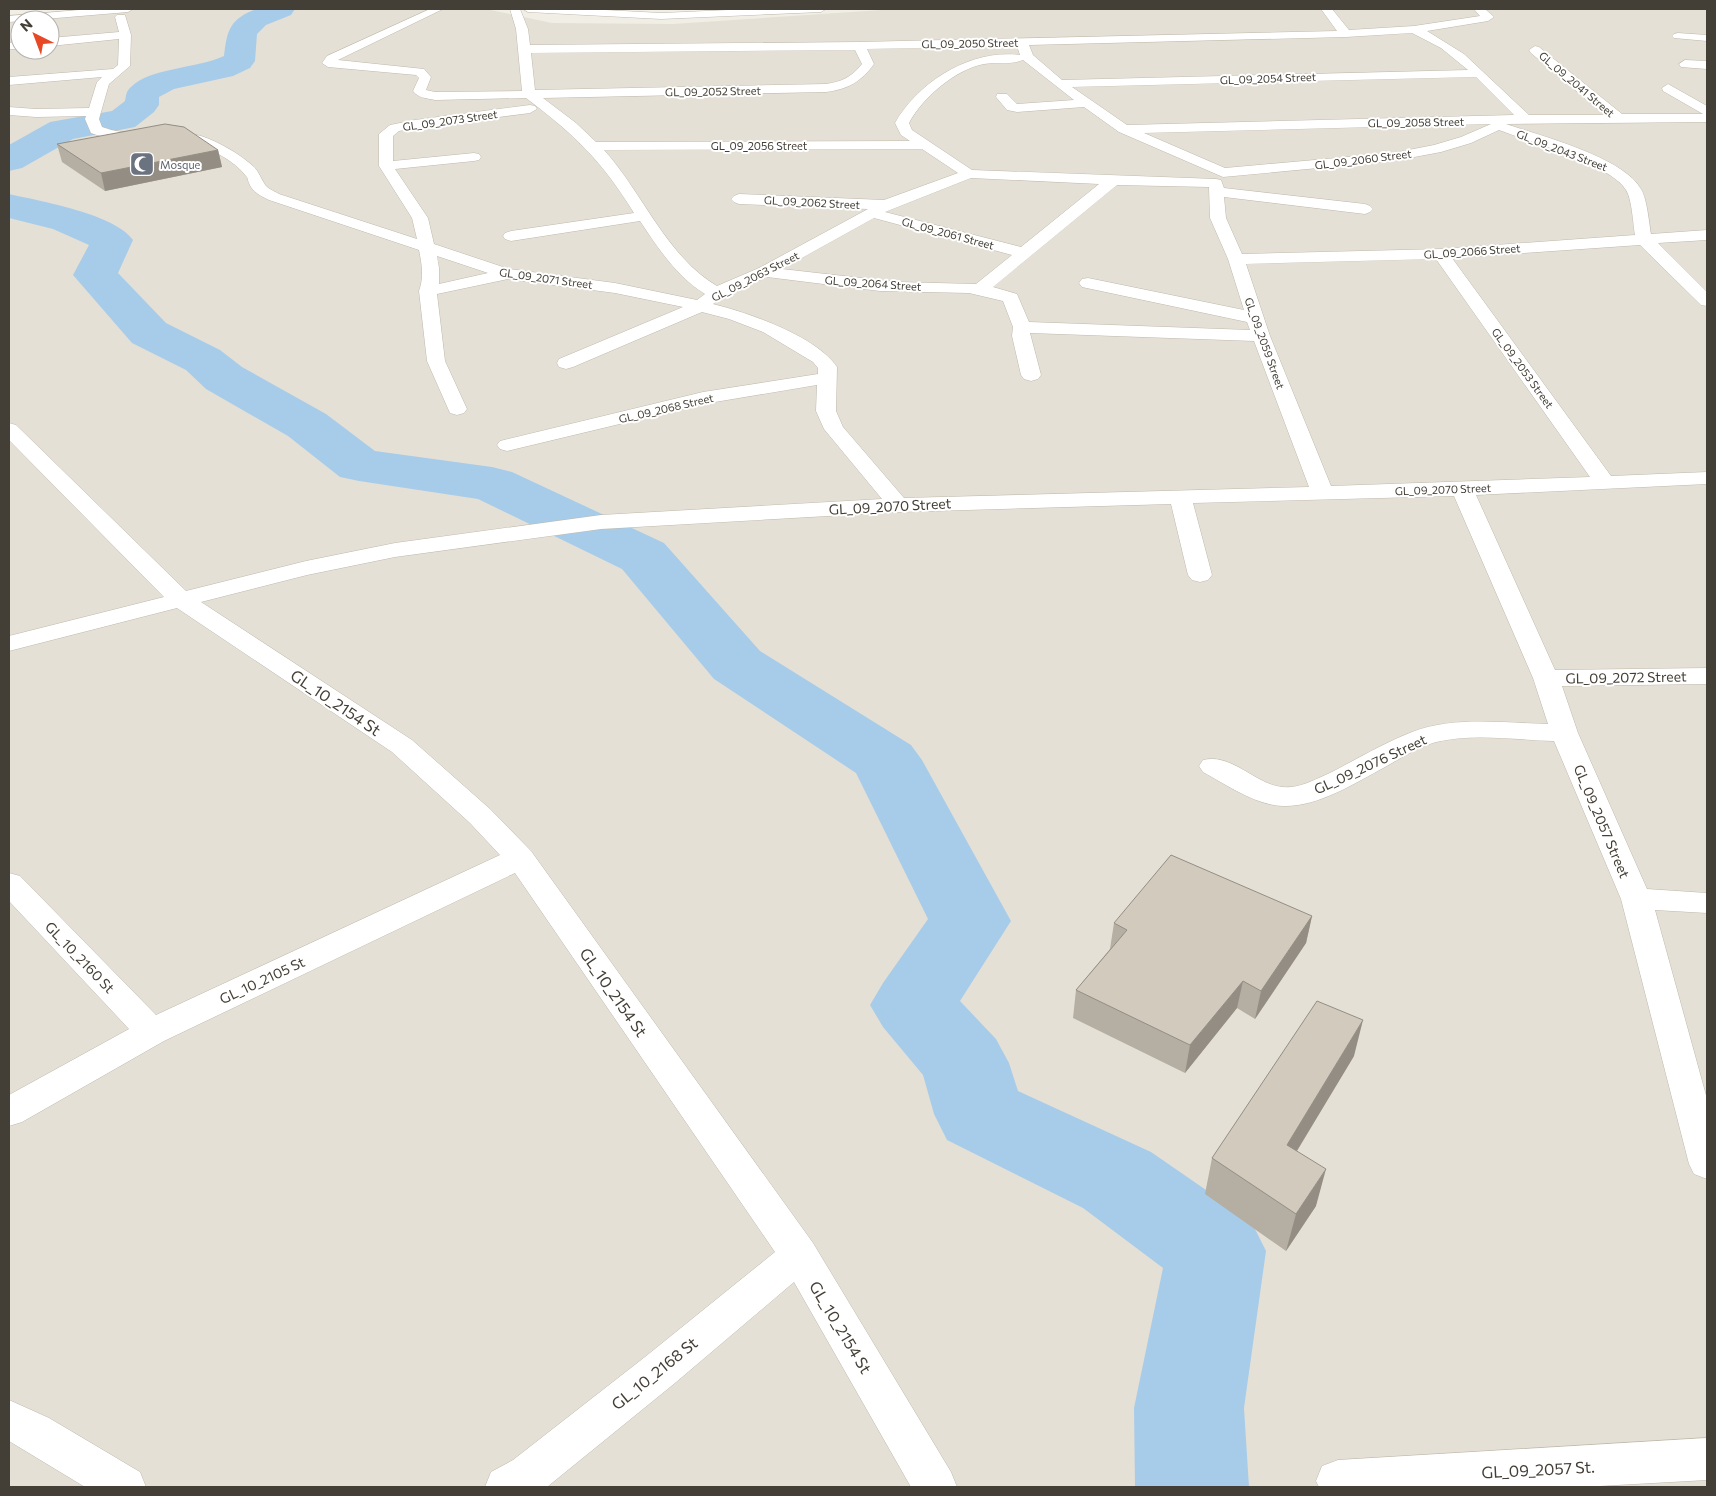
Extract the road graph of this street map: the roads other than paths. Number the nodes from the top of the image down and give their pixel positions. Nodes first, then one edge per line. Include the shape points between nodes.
1 (122, 9) edge
2 (438, 9) edge
3 (515, 9) edge
4 (528, 9) edge
5 (820, 9) edge
6 (1326, 9) edge
7 (1479, 9) edge
8 (561, 10) edge
9 (779, 10) edge
10 (9, 19) edge
11 (1414, 29) junction
12 (1346, 34) junction
13 (125, 35) junction
14 (1678, 36) dead end
15 (1707, 38) edge
16 (60, 41) edge
17 (1022, 42) junction
18 (859, 46) junction
19 (525, 49) junction
20 (1535, 50) dead end
21 (1027, 57) junction
22 (1685, 64) dead end
23 (1707, 65) edge
24 (117, 72) junction
25 (1477, 72) junction
26 (9, 82) edge
27 (1059, 84) junction
28 (1668, 88) dead end
29 (529, 94) junction
30 (1002, 97) dead end
31 (1088, 103) junction
32 (546, 107) junction
33 (9, 111) edge
34 (1705, 118) edge
35 (1619, 119) junction
36 (94, 120) junction
37 (1525, 120) junction
38 (1501, 123) junction
39 (1124, 128) junction
40 (925, 145) junction
41 (592, 146) junction
42 (474, 157) dead end
43 (386, 166) junction
44 (970, 174) junction
45 (1113, 180) junction
46 (1218, 182) junction
47 (739, 199) dead end
48 (879, 209) junction
49 (1365, 209) dead end
50 (644, 216) junction
51 (1707, 235) edge
52 (511, 236) dead end
53 (1644, 239) junction
54 (425, 248) junction
55 (1024, 253) junction
56 (1441, 254) junction
57 (1236, 259) junction
58 (765, 272) junction
59 (507, 274) junction
60 (1088, 283) dead end
61 (980, 289) junction
62 (428, 291) junction
63 (716, 293) junction
64 (1707, 301) edge
65 (699, 307) junction
66 (1256, 318) junction
67 (1022, 327) junction
68 (1261, 336) junction
69 (566, 363) dead end
70 (1031, 375) dead end
71 (827, 378) junction
72 (686, 383) dead end
73 (703, 398) junction
74 (457, 408) dead end
75 (9, 429) edge
76 (507, 445) dead end
77 (1707, 478) edge
78 (1604, 482) junction
79 (1462, 489) junction
80 (1322, 492) junction
81 (1180, 496) junction
82 (898, 505) junction
83 (1200, 575) dead end
84 (181, 600) junction
85 (9, 644) edge
86 (1707, 676) edge
87 (1546, 678) junction
88 (1564, 734) junction
89 (1213, 766) dead end
90 (520, 858) junction
91 (9, 883) edge
92 (1636, 899) junction
93 (1707, 903) edge
94 (152, 1032) junction
95 (9, 1112) edge
96 (1707, 1164) edge
97 (799, 1255) junction
98 (9, 1420) edge
99 (1707, 1459) edge
100 (1338, 1481) dead end
101 (124, 1487) edge
102 (507, 1487) edge
103 (935, 1487) edge

1 - 10 street
1 - 13 street
2 - 29 street via 328,63 420,72 426,77 419,91 423,94
3 - 19 street
4 - 8 street
5 - 9 street
6 - 12 street
7 - 11 street via 1488,17
8 - 9 street via 661,16
11 - 12 street, GL_09_2050 Street
11 - 25 street, GL_09_2043 Street via 1438,39
12 - 17 street, GL_09_2050 Street
13 - 16 street
13 - 24 street via 124,66
14 - 15 street
17 - 18 street, GL_09_2050 Street
17 - 21 street
18 - 19 street, GL_09_2050 Street
18 - 29 street, GL_09_2052 Street via 868,64 861,75 849,84 835,88
19 - 29 street
20 - 35 street, GL_09_2041 Street
21 - 27 street
21 - 40 street via 997,59 965,67 915,103 902,122 906,132
22 - 23 street
24 - 26 street
24 - 36 street via 103,82
25 - 27 street, GL_09_2054 Street
25 - 37 street, GL_09_2043 Street
27 - 31 street
28 - 34 street, GL_09_2058 Street
29 - 32 street
30 - 31 street via 1017,108
31 - 39 street
32 - 41 street
32 - 43 street, GL_09_2073 Street via 395,128 386,134
33 - 36 street, GL_09_2071 Street
34 - 35 street, GL_09_2058 Street
35 - 37 street, GL_09_2058 Street
36 - 54 street, GL_09_2071 Street via 106,135 177,135 209,143 253,175 258,187 274,197
37 - 38 street, GL_09_2058 Street
38 - 39 street, GL_09_2058 Street
38 - 46 street, GL_09_2060 Street via 1466,140 1436,149
38 - 53 street, GL_09_2043 Street via 1613,170 1635,192
39 - 46 street
40 - 41 street, GL_09_2056 Street
40 - 44 street
41 - 50 street via 625,185
42 - 43 street
43 - 54 street via 420,218
44 - 45 street
44 - 48 street, GL_09_2063 Street
45 - 46 street
45 - 55 street
46 - 49 street
46 - 57 street, GL_09_2059 Street via 1218,218
47 - 48 street, GL_09_2062 Street
48 - 55 street, GL_09_2061 Street
48 - 58 street, GL_09_2063 Street
50 - 52 street
50 - 63 street via 691,277
51 - 53 street, GL_09_2066 Street
53 - 56 street, GL_09_2066 Street
53 - 64 street
54 - 59 street, GL_09_2071 Street
54 - 62 street via 431,268
55 - 61 street
56 - 57 street, GL_09_2066 Street
56 - 78 street, GL_09_2053 Street
57 - 66 street, GL_09_2059 Street
58 - 61 street, GL_09_2064 Street via 896,287
58 - 63 street, GL_09_2063 Street
59 - 62 street
59 - 65 street, GL_09_2071 Street via 615,288
60 - 66 street
61 - 67 street via 1010,298
62 - 74 street via 436,361
63 - 65 street, GL_09_2063 Street
65 - 69 street, GL_09_2063 Street
65 - 71 street, GL_09_2071 Street via 735,315 769,328 820,358 828,367
66 - 68 street, GL_09_2059 Street
67 - 68 street
67 - 70 street
68 - 80 street, GL_09_2059 Street
71 - 73 street, GL_09_2068 Street
71 - 82 street, GL_09_2071 Street via 826,411 834,429
72 - 73 street
73 - 76 street, GL_09_2068 Street
75 - 84 street, GL_10_2154 St
77 - 78 street, GL_09_2070 Street
78 - 79 street, GL_09_2070 Street
79 - 80 street, GL_09_2070 Street
79 - 87 street, GL_09_2057 Street
80 - 81 street, GL_09_2070 Street
81 - 82 street, GL_09_2070 Street
81 - 83 street
82 - 84 street, GL_09_2070 Street via 601,522 394,550 306,568
84 - 85 street, GL_09_2070 Street
84 - 90 street, GL_10_2154 St via 402,746 480,816
86 - 87 street, GL_09_2072 Street
87 - 88 street, GL_09_2057 Street
88 - 89 street, GL_09_2076 Street via 1457,731 1425,737 1329,784 1298,796 1282,798
88 - 92 street, GL_09_2057 Street
90 - 94 street, GL_10_2105 St
90 - 97 street, GL_10_2154 St
91 - 94 street, GL_10_2160 St
92 - 93 street
92 - 96 street, GL_09_2057 Street
94 - 95 street, GL_10_2105 St
97 - 102 street, GL_10_2168 St via 528,1475
97 - 103 street, GL_10_2154 St
98 - 101 street
99 - 100 street, GL_09_2057 St.

